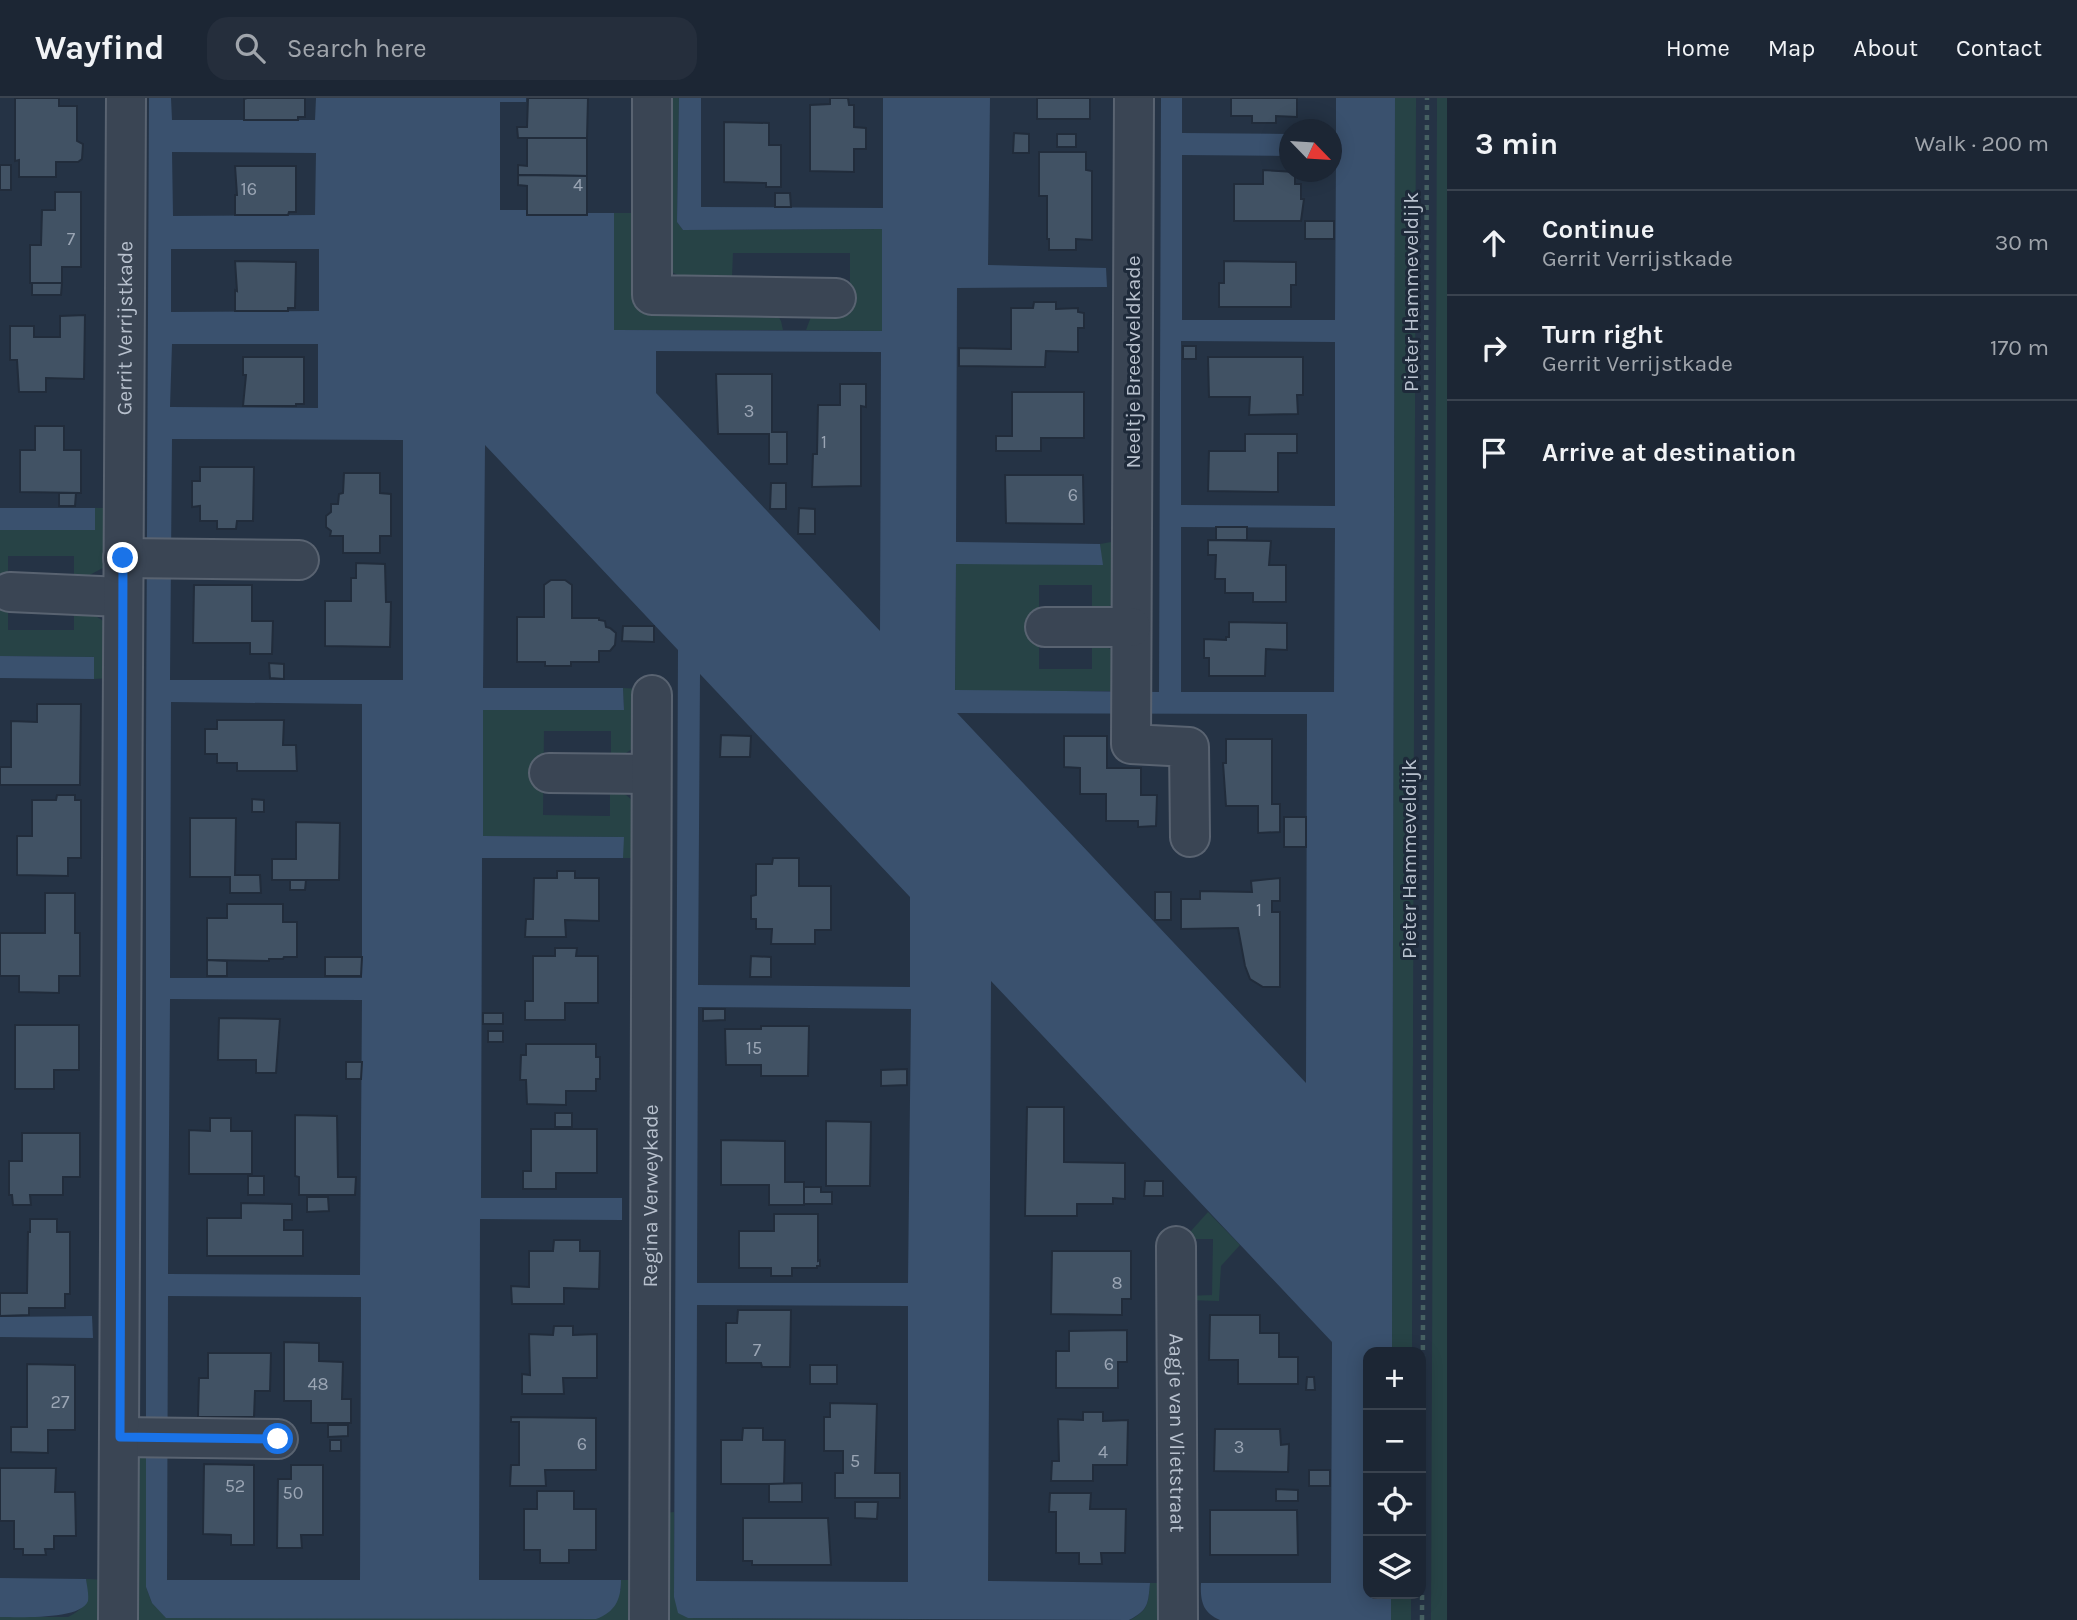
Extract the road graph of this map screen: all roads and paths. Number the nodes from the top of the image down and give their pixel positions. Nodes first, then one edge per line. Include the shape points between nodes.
1 (126, 98) edge
2 (652, 98) edge
3 (1134, 98) edge
4 (1427, 98) edge
5 (836, 298) dead end
6 (132, 558) junction
7 (299, 560) dead end
8 (10, 592) dead end
9 (122, 597) junction
10 (1045, 627) dead end
11 (1131, 627) junction
12 (652, 695) dead end
13 (549, 773) dead end
14 (651, 774) junction
15 (1190, 837) dead end
16 (1176, 1246) dead end
17 (128, 1437) junction
18 (278, 1439) dead end
19 (118, 1620) edge
20 (649, 1620) edge
21 (1178, 1620) edge
22 (1422, 1620) edge

1 - 6 street, Gerrit Verrijstkade
2 - 5 street via 652,295
3 - 11 street, Neeltje Breedveldkade
4 - 22 path, Pieter Hammeveldijk
6 - 7 street
6 - 9 street, Gerrit Verrijstkade
8 - 9 street
9 - 17 street, Gerrit Verrijstkade
10 - 11 street
11 - 15 street, Neeltje Breedveldkade via 1131,744 1189,747
12 - 14 street, Regina Verweykade
13 - 14 street
14 - 20 street, Regina Verweykade
16 - 21 street, Aagje van Vlietstraat
17 - 18 street
17 - 19 street, Gerrit Verrijstkade

